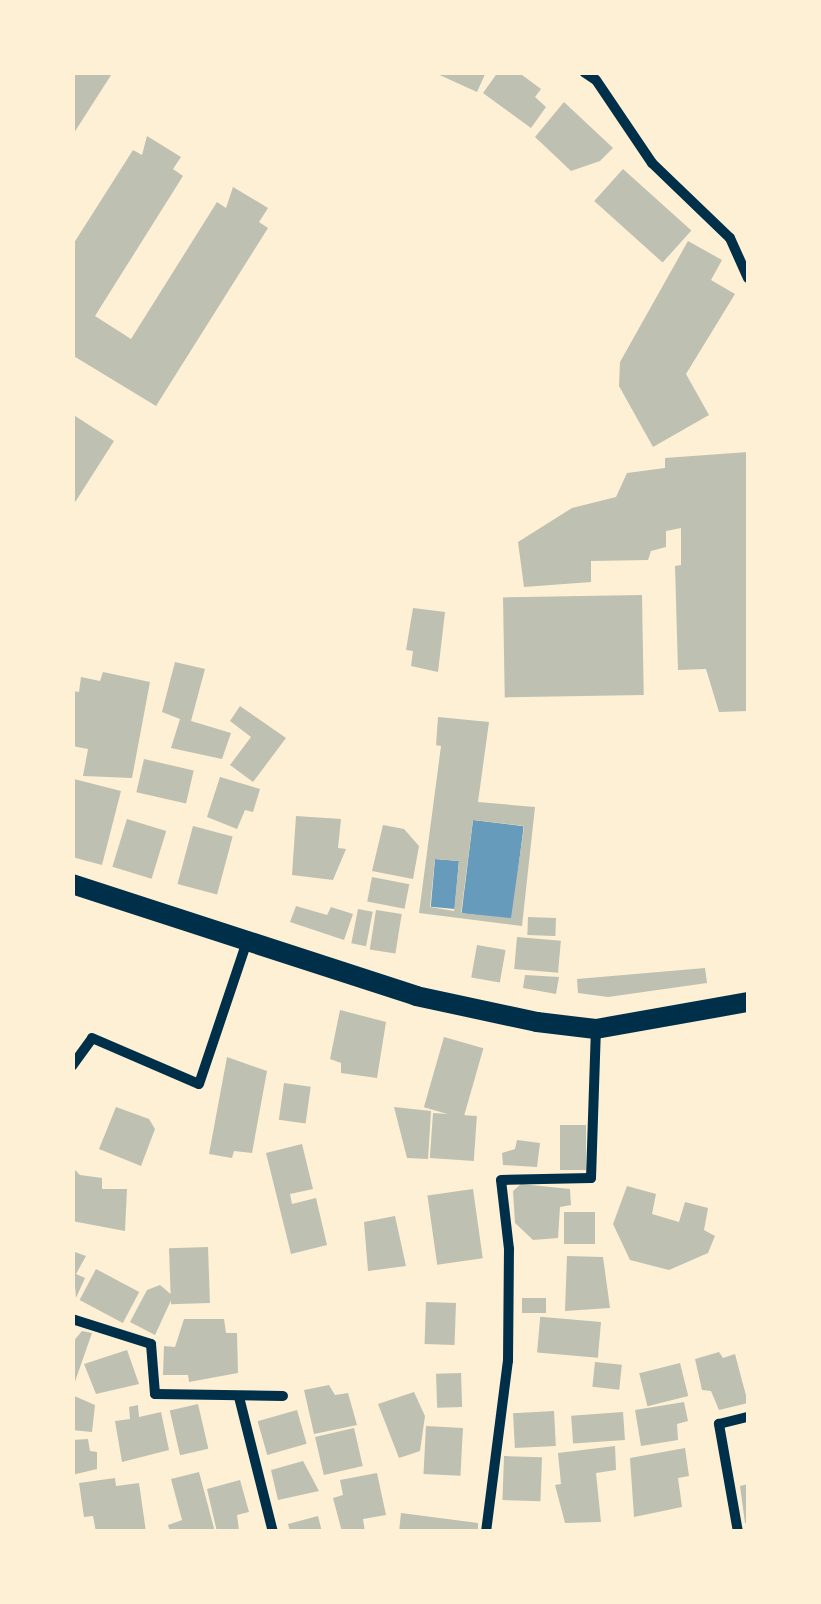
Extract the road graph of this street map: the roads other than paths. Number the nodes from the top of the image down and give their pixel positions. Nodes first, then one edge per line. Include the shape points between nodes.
1 (584, 72) edge
2 (748, 278) edge
3 (72, 884) edge
4 (248, 940) junction
5 (748, 1002) edge
6 (596, 1029) junction
7 (72, 1066) edge
8 (72, 1319) edge
9 (283, 1396) dead end
10 (239, 1397) junction
11 (748, 1418) edge
12 (273, 1532) edge
13 (486, 1532) edge
14 (738, 1532) edge

1 - 2 street via 652,163 730,238
3 - 4 main road
4 - 6 main road via 431,1000
4 - 7 street via 199,1084 92,1038
5 - 6 main road
6 - 13 street via 591,1178 501,1180 509,1249 508,1361
8 - 10 street via 151,1344 154,1394
9 - 10 street
10 - 12 street
11 - 14 street via 719,1424

